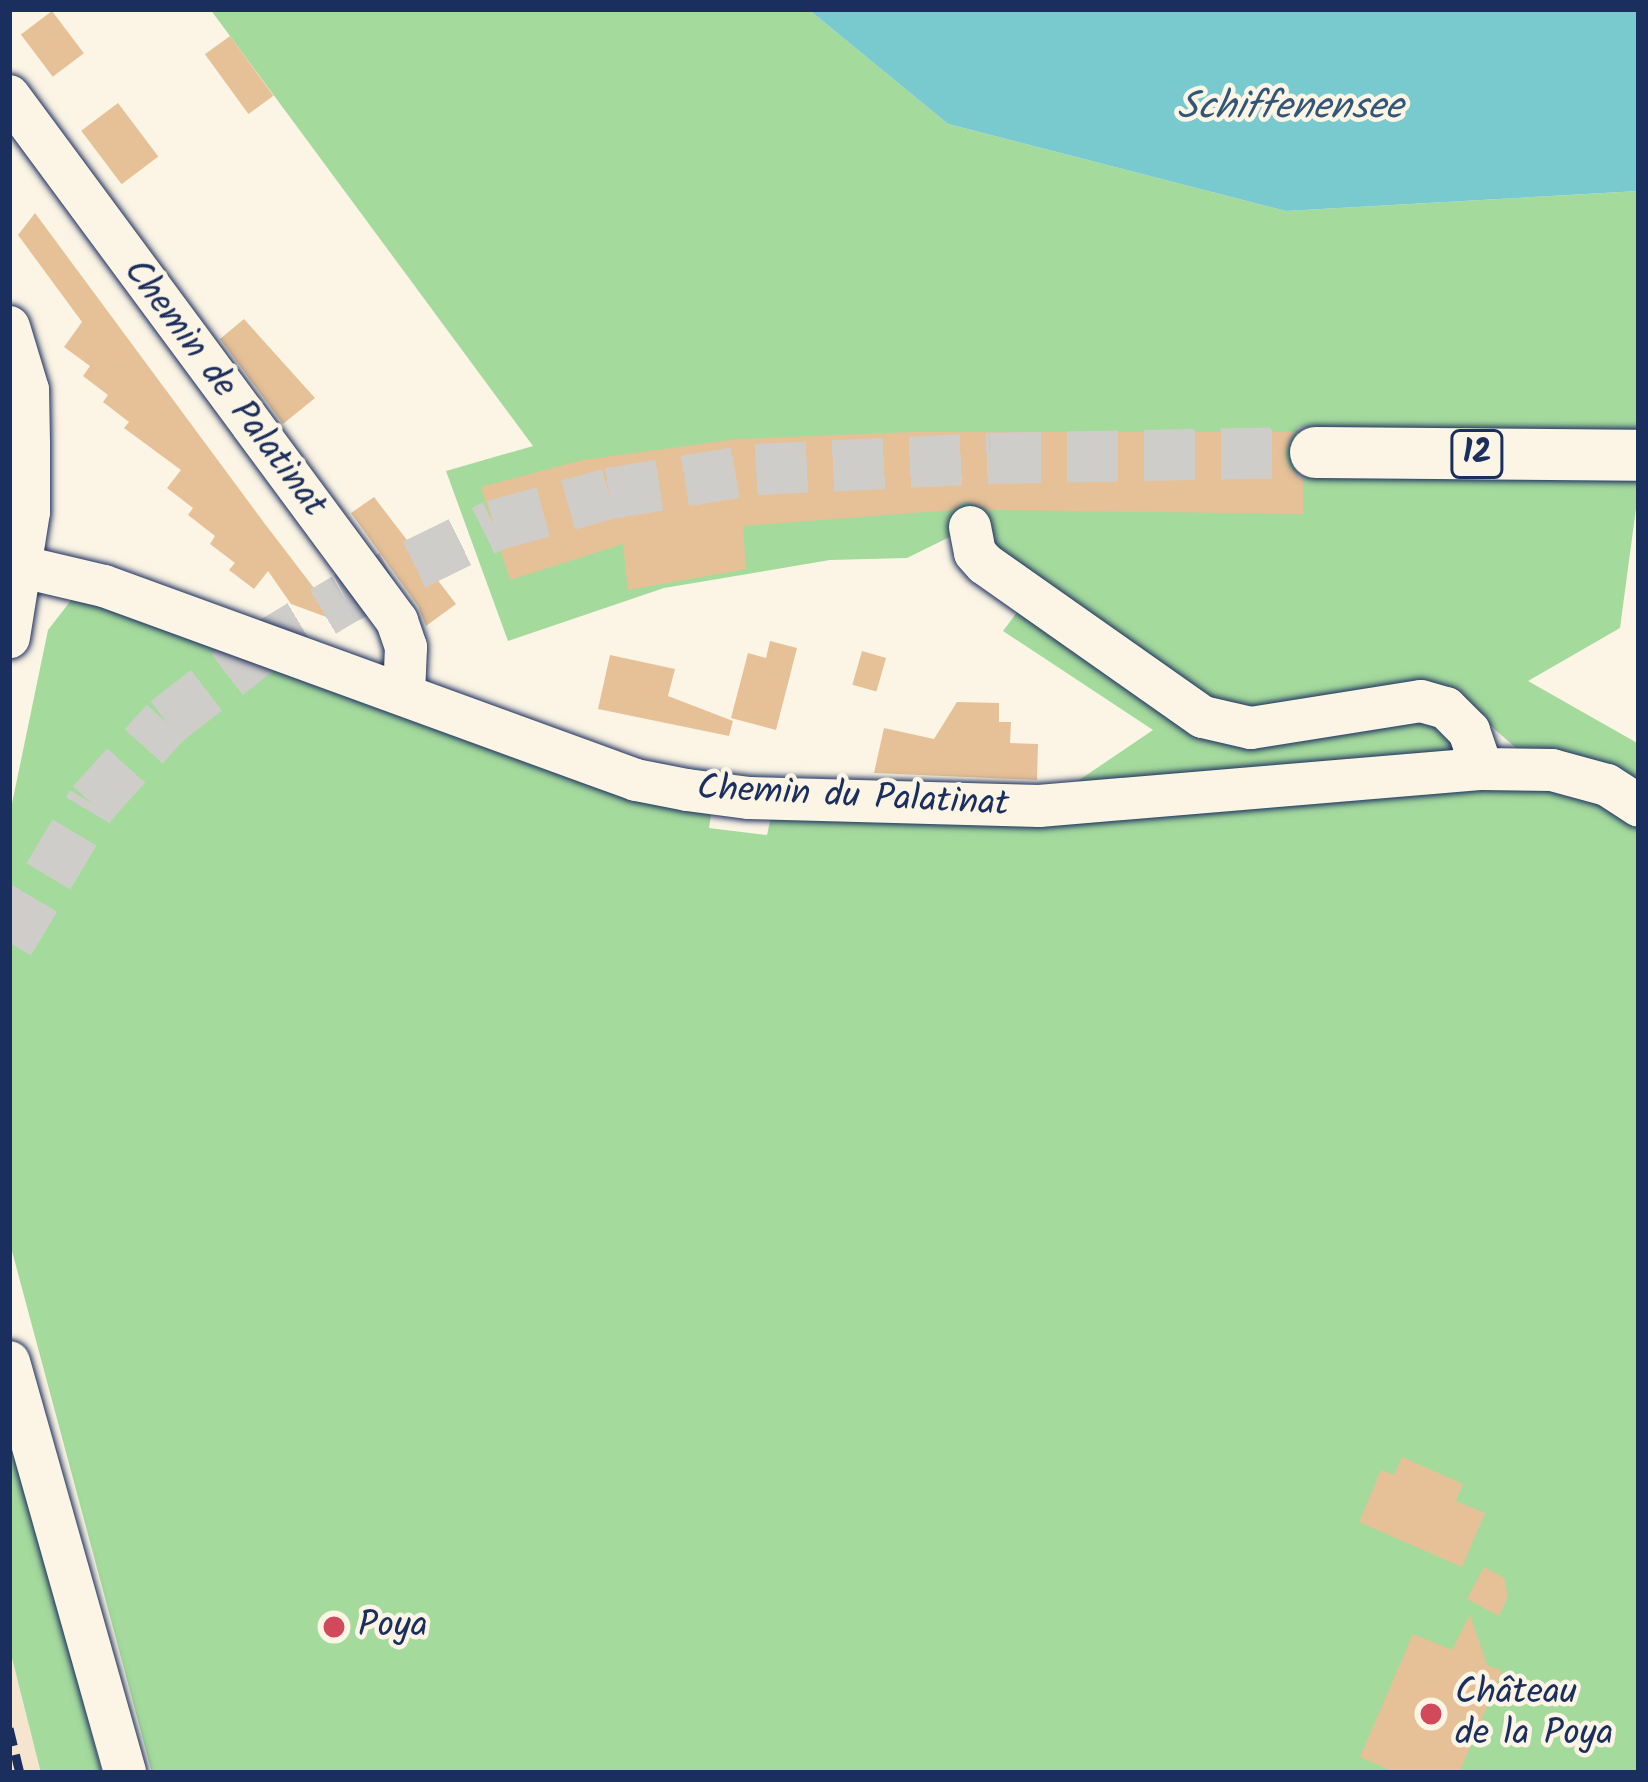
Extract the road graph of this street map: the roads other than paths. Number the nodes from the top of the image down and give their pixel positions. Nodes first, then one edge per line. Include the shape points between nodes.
1 (9, 96) edge
2 (9, 327) edge
3 (1315, 452) tunnel mouth
4 (1639, 455) edge
5 (970, 527) dead end
6 (23, 567) junction
7 (9, 637) edge
8 (404, 695) junction
9 (1482, 769) junction
10 (1639, 806) edge
11 (9, 1362) edge
12 (124, 1773) edge

1 - 8 street, Chemin de Palatinat via 397,621 406,647
2 - 6 street via 28,390
3 - 4 main road, 12
5 - 9 street via 986,564 1203,717 1250,728 1421,701 1446,708 1469,731
6 - 7 street
6 - 8 street, Chemin du Palatinat via 104,586
8 - 9 street, Chemin du Palatinat via 636,780 749,797 1039,806
9 - 10 street, Chemin du Palatinat via 1552,770 1607,785
11 - 12 street

